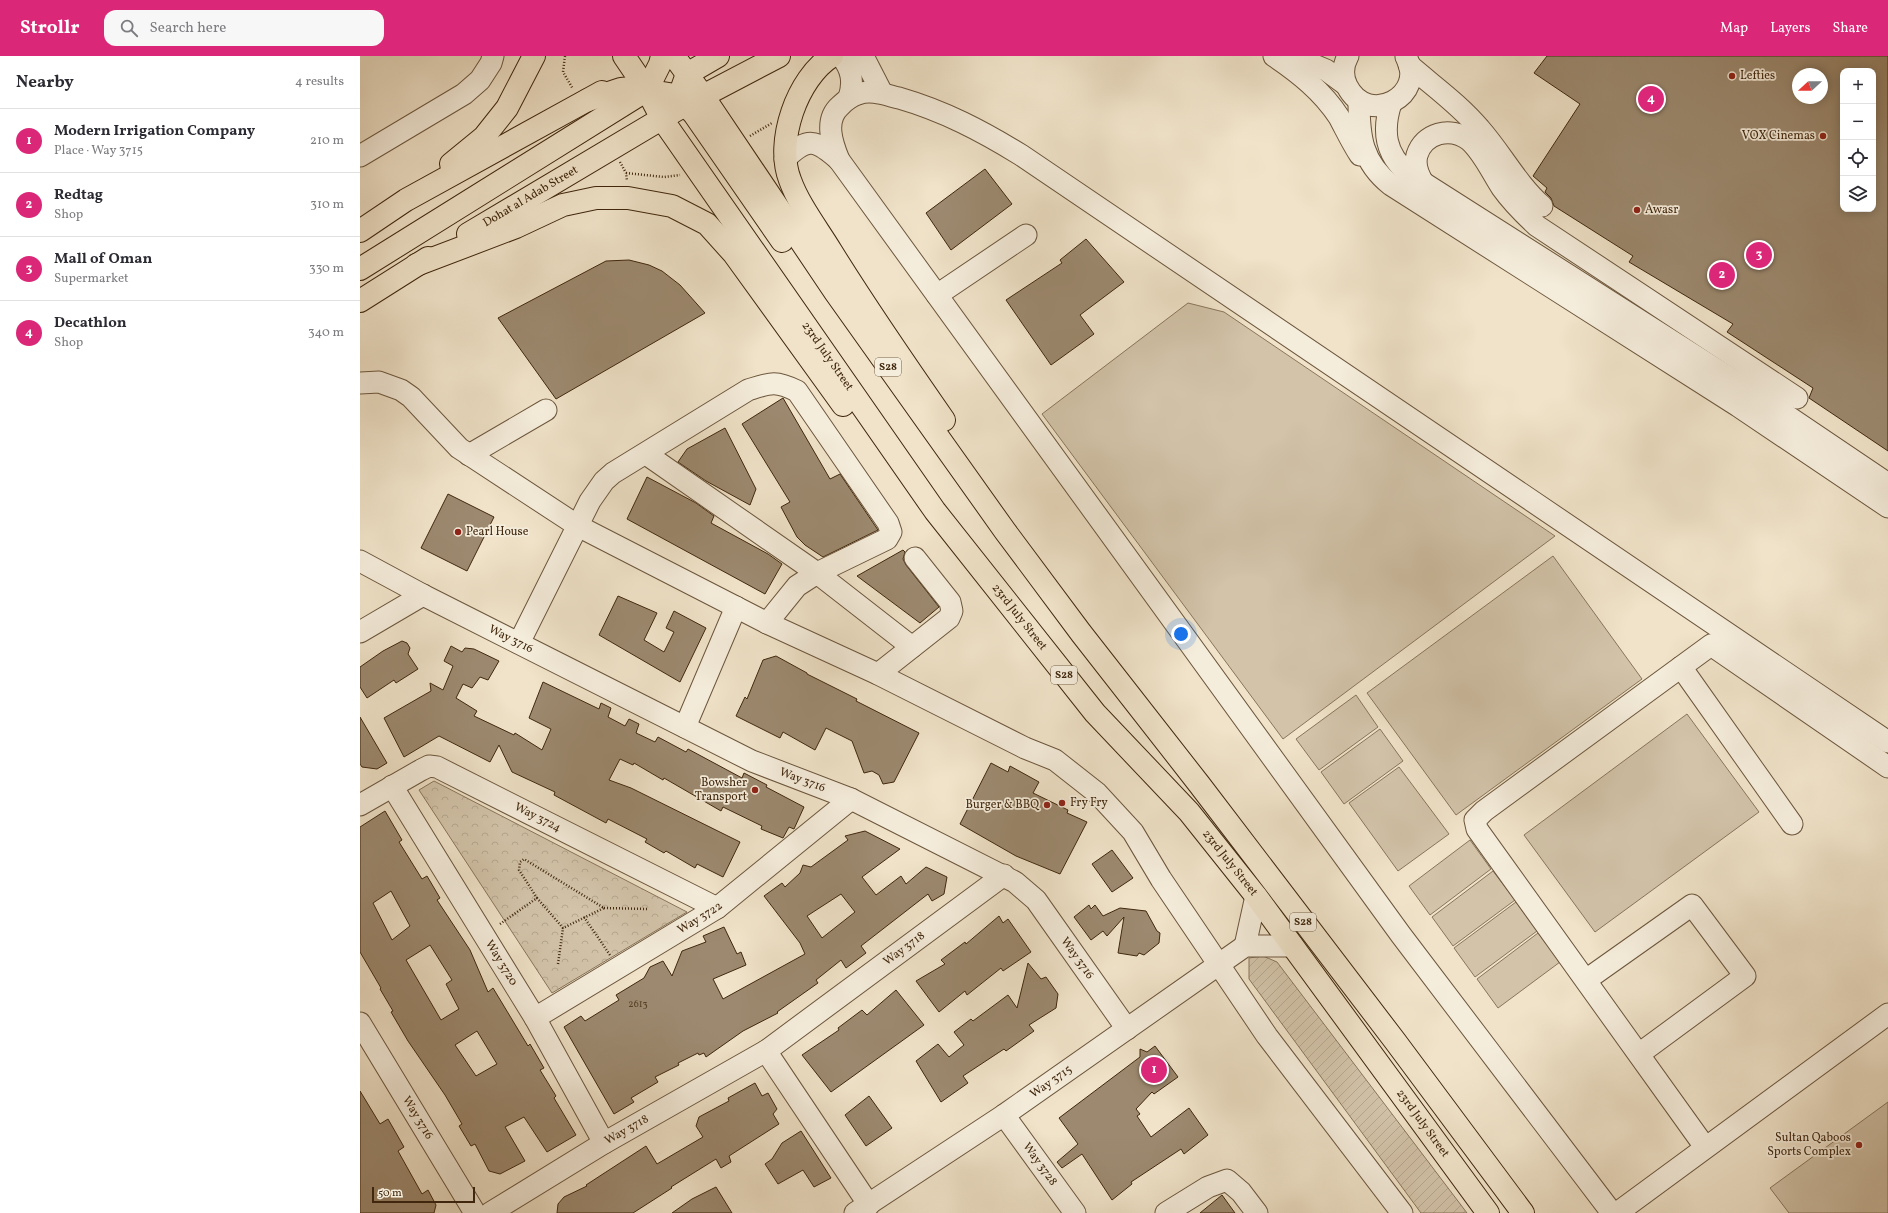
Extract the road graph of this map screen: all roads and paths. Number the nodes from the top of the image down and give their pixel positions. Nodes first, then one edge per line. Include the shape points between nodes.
1 (493, 56) edge
2 (534, 56) edge
3 (624, 56) edge
4 (664, 56) edge
5 (718, 56) edge
6 (779, 56) edge
7 (832, 56) edge
8 (841, 56) edge
9 (1274, 56) edge
10 (1293, 56) edge
11 (1348, 56) edge
12 (1408, 59) edge
13 (869, 61) edge
14 (687, 74) junction
15 (744, 74) junction
16 (641, 82) junction
17 (1346, 84) junction
18 (1444, 92) junction
19 (882, 93) junction
20 (849, 98) junction
21 (1359, 101) junction
22 (1395, 101) junction
23 (682, 106) junction
24 (360, 156) edge
25 (785, 159) junction
26 (839, 160) junction
27 (1370, 163) junction
28 (1424, 184) junction
29 (406, 200) junction
30 (1542, 206) dead end
31 (360, 231) edge
32 (1026, 235) dead end
33 (416, 265) junction
34 (360, 269) edge
35 (937, 295) junction
36 (360, 301) edge
37 (360, 382) edge
38 (1797, 398) dead end
39 (546, 410) dead end
40 (646, 454) junction
41 (469, 455) junction
42 (1888, 484) edge
43 (1888, 507) edge
44 (934, 511) junction
45 (578, 526) junction
46 (915, 558) dead end
47 (360, 561) edge
48 (817, 574) junction
49 (423, 595) junction
50 (736, 607) junction
51 (767, 623) junction
52 (360, 632) edge
53 (1080, 633) junction
54 (519, 643) junction
55 (912, 647) junction
56 (1681, 667) junction
57 (878, 674) junction
58 (685, 727) junction
59 (1888, 742) edge
60 (1888, 767) edge
61 (392, 786) junction
62 (851, 799) junction
63 (360, 805) edge
64 (1792, 824) dead end
65 (1004, 875) junction
66 (1256, 896) junction
67 (537, 898) junction
68 (604, 908) junction
69 (717, 908) junction
70 (648, 909) dead end
71 (584, 917) junction
72 (500, 924) dead end
73 (563, 928) junction
74 (1245, 946) junction
75 (1293, 946) junction
76 (614, 960) dead end
77 (558, 964) dead end
78 (1219, 965) junction
79 (1586, 980) junction
80 (1888, 1014) edge
81 (535, 1018) junction
82 (360, 1023) edge
83 (1127, 1029) junction
84 (766, 1051) junction
85 (1639, 1054) junction
86 (1004, 1116) junction
87 (604, 1143) junction
88 (1705, 1147) junction
89 (862, 1209) edge
90 (475, 1213) edge
91 (490, 1213) edge
92 (1075, 1213) edge
93 (1166, 1213) edge
94 (1258, 1213) edge
95 (1402, 1213) edge
96 (1488, 1213) edge
97 (1523, 1213) edge
98 (1612, 1213) edge
99 (1617, 1213) edge

1 - 24 street via 480,80 464,94
2 - 29 main road via 507,108 484,137
3 - 16 main road, 23rd July Street / S28
4 - 14 main road, 23rd July Street / S28
4 - 16 main road
5 - 14 main road
6 - 15 main road, Dohat al Adab Street
7 - 25 main road via 811,75 799,94 787,126
8 - 20 street via 851,74
9 - 27 street via 1320,92 1339,117 1356,150
10 - 17 street via 1326,70
11 - 17 street via 1344,66
12 - 18 street
12 - 22 street via 1411,72 1408,86
13 - 19 street
14 - 15 main road via 721,78
14 - 23 main road, 23rd July Street / S28
15 - 23 main road, Dohat al Adab Street
16 - 23 main road, 23rd July Street / S28
16 - 29 main road via 588,100
16 - 34 main road
17 - 21 street
18 - 22 street via 1421,93
18 - 30 street via 1480,129 1524,189
19 - 20 street via 858,94
19 - 59 street via 952,117 984,132 1021,155
20 - 26 street via 837,108 831,121 830,134
21 - 22 street via 1375,106
21 - 27 street via 1363,147
22 - 28 street via 1385,129 1389,150 1401,168
23 - 33 main road, Dohat al Adab Street
23 - 44 main road, 23rd July Street / S28 via 693,163
23 - 53 main road, 23rd July Street / S28 via 839,298
25 - 26 street via 799,146 808,143 825,148
25 - 53 main road via 789,180 802,205 854,289 992,491
26 - 35 street
27 - 43 street via 1383,179 1395,188 1738,406
28 - 38 street via 1416,162 1425,141 1433,135 1442,133 1461,136 1476,148 1513,202 1537,226
28 - 42 street via 1752,392
29 - 31 main road
32 - 35 street
33 - 36 main road, Dohat al Adab Street
33 - 44 main road via 563,206 596,198 628,198 672,206 708,224 734,254 870,443
35 - 98 street via 1401,934
37 - 41 street via 379,382 401,390
39 - 41 street
40 - 45 street via 604,481
40 - 48 street
40 - 48 street via 748,390 781,383 797,391 888,523 891,532 887,539
41 - 45 street
44 - 66 main road, 23rd July Street / S28 via 1095,713 1189,812
45 - 50 street
45 - 54 street
46 - 55 street via 950,602 952,611 949,618
47 - 49 street, Way 3716
48 - 51 street via 797,586
48 - 55 street
49 - 52 street
49 - 54 street, Way 3716
50 - 51 street
50 - 58 street
51 - 57 street
53 - 97 main road, 23rd July Street / S28 via 1199,784
54 - 58 street, Way 3716
55 - 57 street
56 - 60 street via 1711,645
56 - 64 street
56 - 79 street via 1484,811 1476,820 1477,829
57 - 78 street via 1025,748 1055,760 1098,793 1132,832
58 - 62 street, Way 3716 via 752,761
61 - 63 street, Way 3724
61 - 69 street, Way 3724 via 429,766 444,770
61 - 81 street, Way 3720
62 - 65 street, Way 3716
62 - 69 street, Way 3722
65 - 83 street, Way 3716 via 1028,891 1036,900
65 - 84 street, Way 3718
66 - 74 street
66 - 75 main road, 23rd July Street / S28
67 - 68 path via 520,873 518,867 522,860 527,860
67 - 72 path
67 - 73 path
68 - 70 path
68 - 71 path
69 - 81 street, Way 3722
71 - 73 path
71 - 76 path
73 - 77 path
74 - 75 street
74 - 78 street, Way 3715
75 - 96 main road, 23rd July Street / S28
78 - 83 street, Way 3715
78 - 95 street via 1267,1036
79 - 85 street
79 - 85 street via 1692,905 1745,976
80 - 88 street
81 - 87 street, Way 3720
82 - 90 street, Way 3716
83 - 86 street, Way 3715
84 - 87 street, Way 3718
84 - 89 street
85 - 88 street
86 - 89 street, Way 3715
86 - 92 street, Way 3728
87 - 91 street, Way 3718
88 - 99 street
93 - 94 street via 1208,1187 1227,1180

